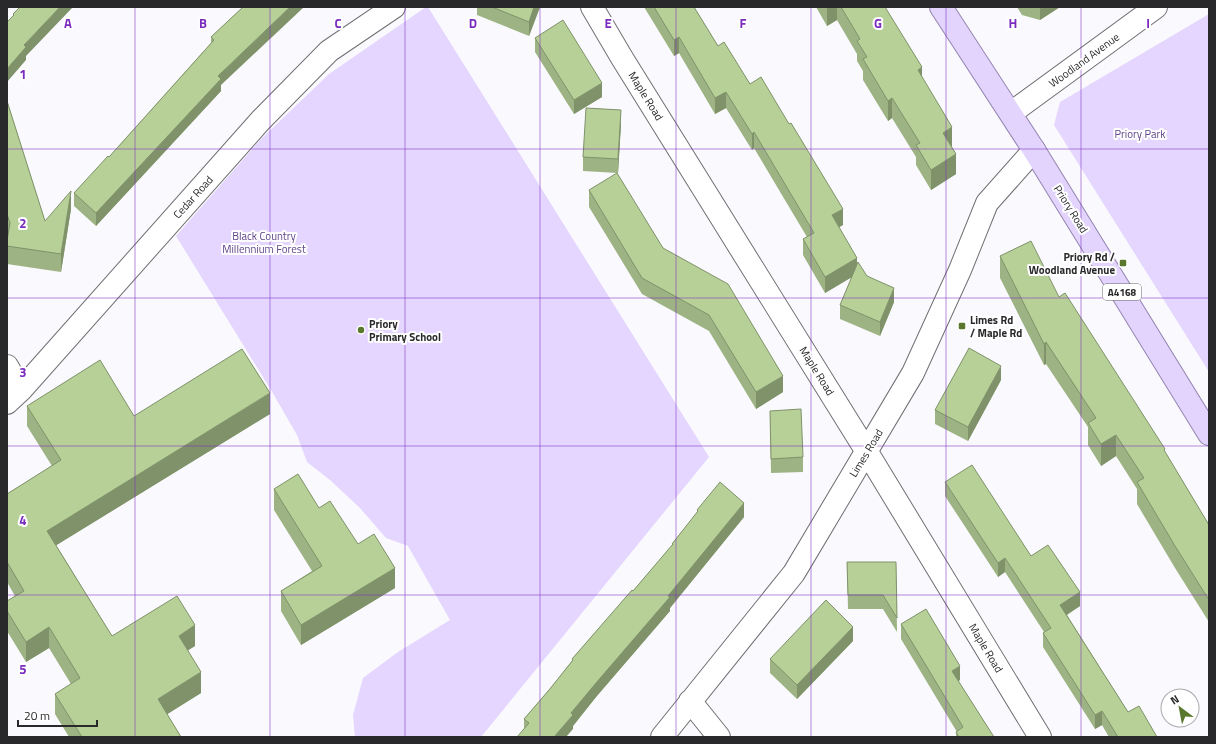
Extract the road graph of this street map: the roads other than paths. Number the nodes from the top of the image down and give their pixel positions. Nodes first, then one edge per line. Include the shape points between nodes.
1 (394, 7) edge
2 (592, 7) edge
3 (941, 7) edge
4 (1156, 7) edge
5 (1011, 113) junction
6 (1034, 150) junction
7 (7, 366) edge
8 (14, 396) edge
9 (1209, 434) edge
10 (867, 452) junction
11 (690, 701) junction
12 (662, 737) edge
13 (719, 737) edge
14 (1040, 737) edge

1 - 8 street, Cedar Road via 329,51 267,115
2 - 10 street, Maple Road
3 - 5 main road, Priory Road / A4168
4 - 5 street, Woodland Avenue
5 - 6 main road, Priory Road / A4168
6 - 9 main road, Priory Road / A4168
6 - 10 street, Limes Road via 987,203 913,373
7 - 8 street
10 - 11 street, Limes Road via 794,572
10 - 14 street, Maple Road
11 - 12 street, Limes Road
11 - 13 street

